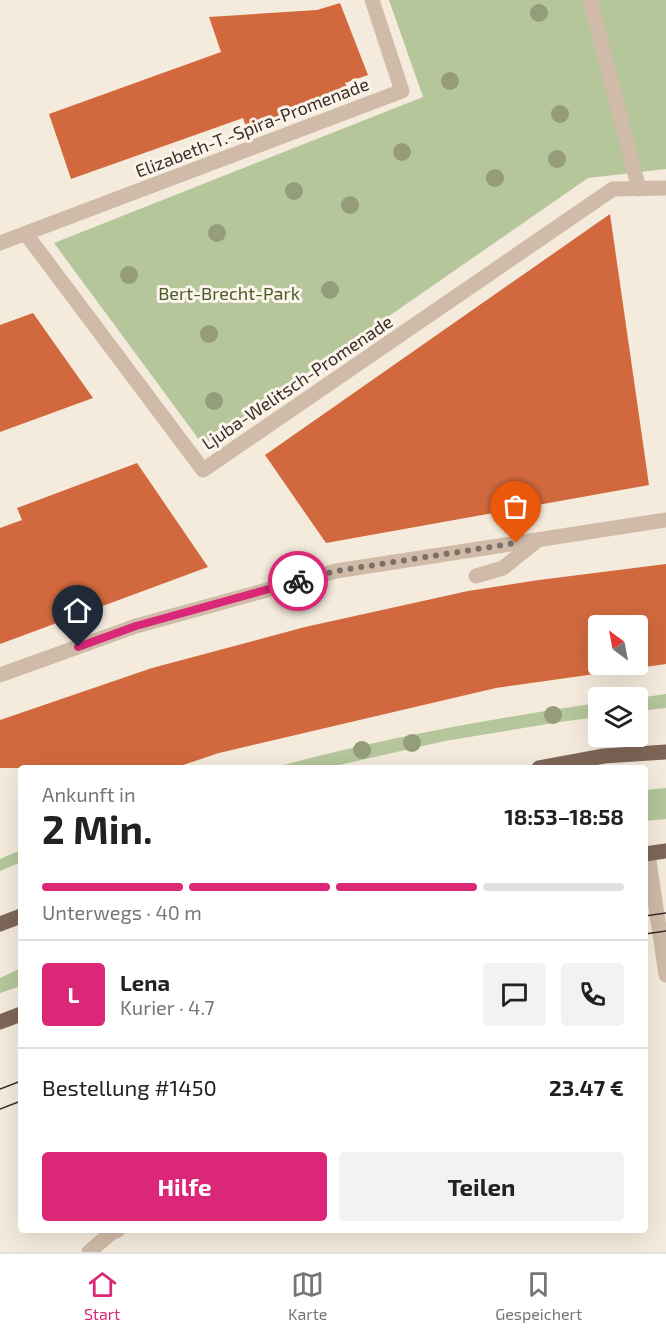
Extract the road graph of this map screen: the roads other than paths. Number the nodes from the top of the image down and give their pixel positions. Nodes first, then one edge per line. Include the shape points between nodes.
1 (372, 0) edge
2 (590, 0) edge
3 (666, 188) edge
4 (639, 189) junction
5 (26, 234) junction
6 (0, 243) edge
7 (666, 520) edge
8 (538, 540) junction
9 (476, 576) dead end
10 (0, 675) edge
11 (666, 752) edge
12 (555, 765) edge
13 (666, 851) edge
14 (648, 854) edge
15 (648, 866) edge
16 (18, 917) edge
17 (0, 924) edge
18 (666, 975) edge
19 (18, 1015) edge
20 (0, 1022) edge
21 (111, 1233) edge
22 (89, 1252) edge

1 - 5 street, Elizabeth-T.-Spira-Promenade via 402,91
2 - 4 street
3 - 4 street, Ljuba-Welitsch-Promenade
4 - 5 street, Ljuba-Welitsch-Promenade via 613,189 203,470
5 - 6 street
7 - 8 street
8 - 9 street via 503,568
8 - 10 street via 336,571 136,626
11 - 12 main road via 604,756
13 - 14 main road
15 - 18 street
16 - 17 main road
19 - 20 main road
21 - 22 street

